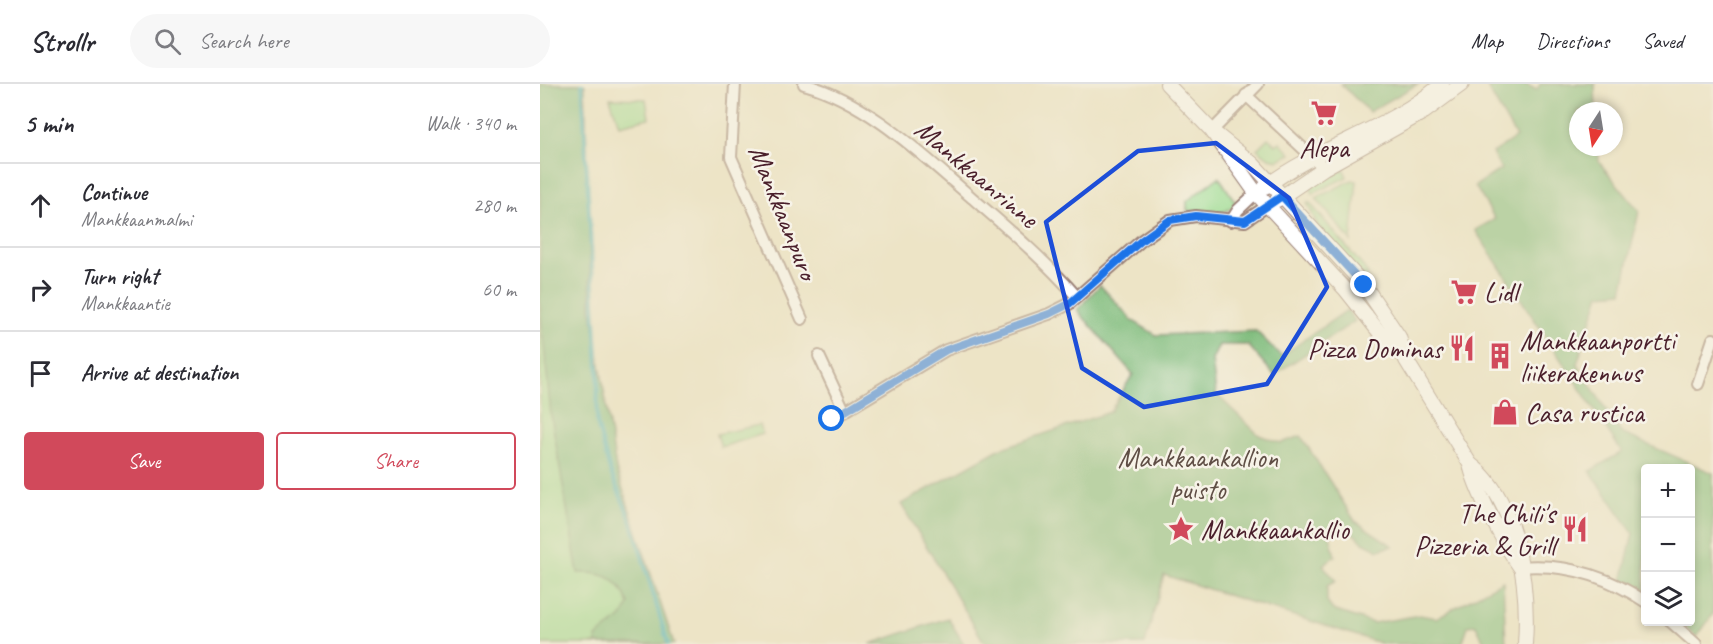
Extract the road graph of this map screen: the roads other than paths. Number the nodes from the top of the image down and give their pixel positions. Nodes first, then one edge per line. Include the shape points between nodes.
1 (735, 84) edge
2 (804, 84) edge
3 (1167, 84) edge
4 (1258, 84) edge
5 (1442, 84) edge
6 (1462, 84) edge
7 (1246, 95) junction
8 (1212, 131) junction
9 (1313, 158) junction
10 (1324, 168) junction
11 (1270, 183) junction
12 (1256, 194) junction
13 (1282, 196) junction
14 (1267, 206) junction
15 (1231, 221) junction
16 (1077, 297) junction
17 (802, 319) dead end
18 (1713, 339) edge
19 (819, 356) dead end
20 (1404, 356) junction
21 (1698, 384) dead end
22 (845, 412) junction
23 (832, 419) dead end
24 (1520, 567) junction
25 (1641, 599) edge
26 (1676, 626) edge
27 (1525, 644) edge
28 (1696, 644) edge

1 - 17 street, Mankkaanpuro via 731,157
2 - 16 street, Mankkaanrinne via 837,96 898,136 1005,227
3 - 8 main road
4 - 7 street
5 - 9 main road via 1393,116
6 - 10 main road via 1425,112
7 - 8 street
7 - 9 street
8 - 11 main road
8 - 12 main road
9 - 10 street
9 - 11 main road
10 - 13 main road
11 - 12 main road
11 - 13 main road
12 - 14 main road
12 - 15 street
13 - 14 main road
13 - 20 main road via 1364,285 1399,337
14 - 15 street via 1245,221
14 - 20 main road via 1345,289 1388,343
15 - 16 street via 1196,216 1170,220
16 - 22 street via 1049,314 946,350
18 - 21 street
19 - 22 street
20 - 24 main road via 1470,464 1472,478
22 - 23 street
24 - 25 street via 1551,565 1575,569 1623,587
24 - 27 main road
26 - 28 street

